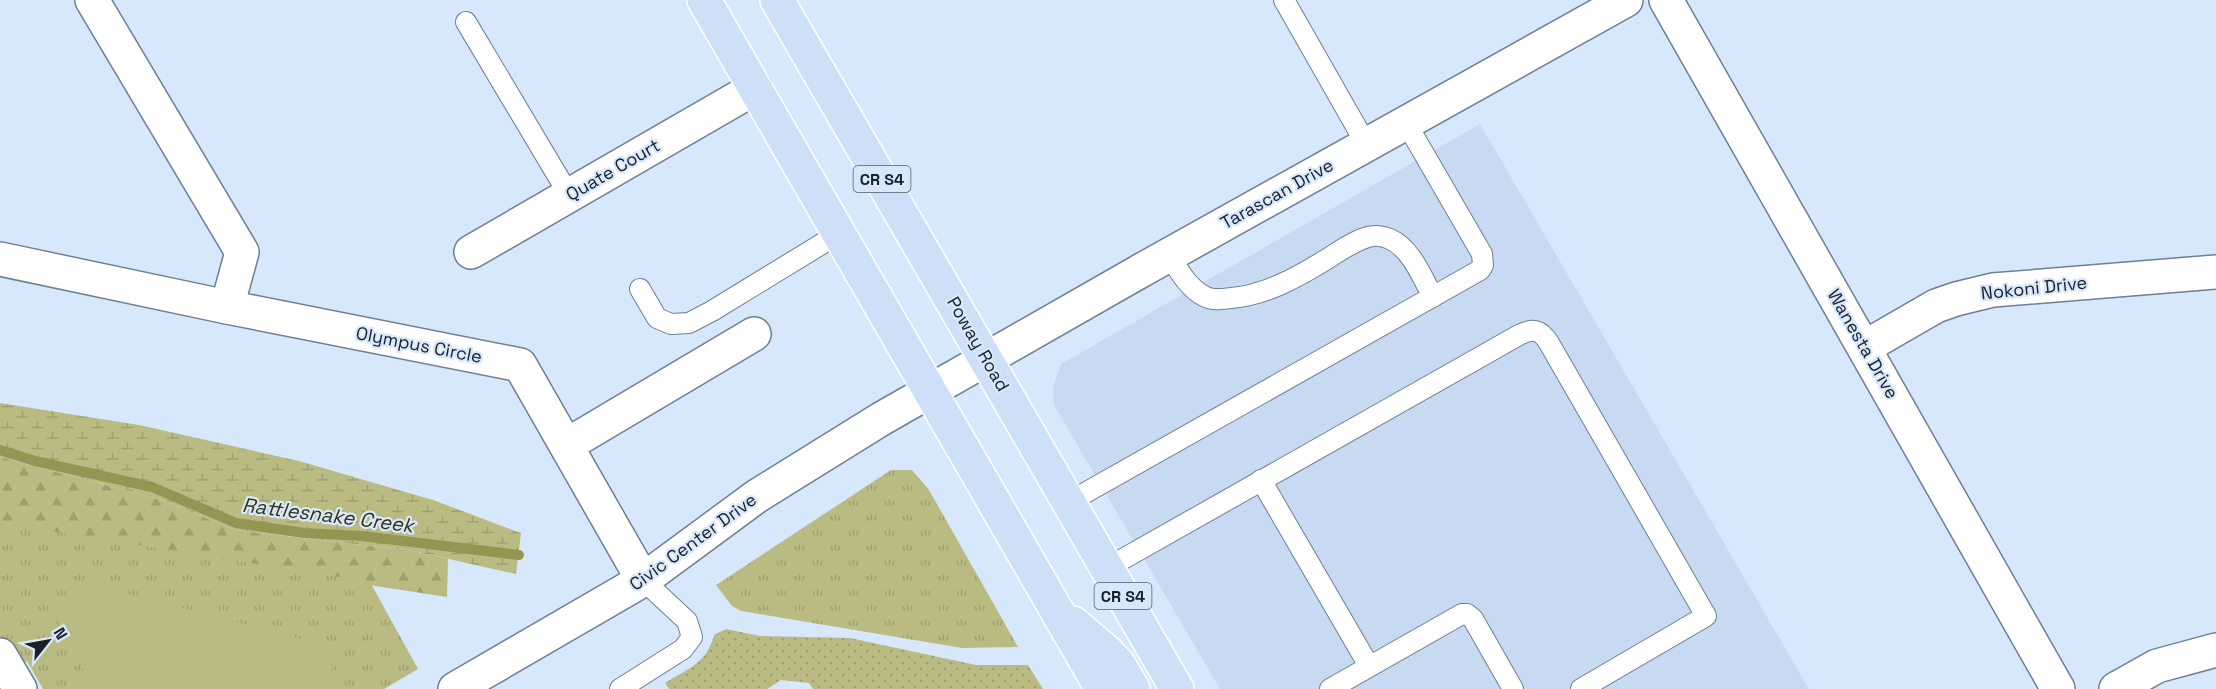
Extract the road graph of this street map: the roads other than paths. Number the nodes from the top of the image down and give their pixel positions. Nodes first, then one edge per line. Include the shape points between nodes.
1 (704, 0) edge
2 (777, 0) edge
3 (1284, 0) edge
4 (1626, 0) edge
5 (1666, 0) edge
6 (102, 4) edge
7 (466, 22) dead end
8 (754, 88) junction
9 (1406, 121) junction
10 (1366, 144) junction
11 (569, 195) junction
12 (838, 234) junction
13 (471, 252) dead end
14 (0, 259) edge
15 (1156, 262) junction
16 (2216, 272) edge
17 (640, 289) dead end
18 (1433, 297) junction
19 (227, 307) junction
20 (754, 334) dead end
21 (1864, 346) junction
22 (986, 358) junction
23 (928, 391) junction
24 (567, 445) junction
25 (1261, 480) junction
26 (1069, 502) junction
27 (1107, 568) junction
28 (643, 580) junction
29 (1057, 611) junction
30 (2216, 650) edge
31 (0, 654) edge
32 (1369, 666) junction
33 (20, 689) edge
34 (455, 689) edge
35 (620, 689) edge
36 (1102, 689) edge
37 (1133, 689) edge
38 (1177, 689) edge
39 (1330, 689) edge
40 (1513, 689) edge
41 (1581, 689) edge
42 (2058, 689) edge
43 (2116, 689) edge

1 - 8 main road
2 - 22 main road, Poway Road / CR S4
3 - 10 lane
4 - 9 street, Tarascan Drive
5 - 21 street, Wanesta Drive
6 - 19 street via 242,252
7 - 11 lane
8 - 11 street, Quate Court
8 - 12 main road
9 - 10 street, Tarascan Drive
9 - 18 lane via 1483,260 1480,270
10 - 15 street, Tarascan Drive
11 - 13 street, Quate Court
12 - 17 lane via 689,323 671,324 657,318
12 - 23 main road
14 - 19 street, Olympus Circle
15 - 18 lane via 1204,297 1216,300 1269,289 1358,240 1380,236 1398,244
15 - 22 street, Tarascan Drive
16 - 21 street, Nokoni Drive via 1993,290 1936,306
18 - 26 lane
19 - 24 street, Olympus Circle via 520,365
20 - 24 street
21 - 42 street, Wanesta Drive
22 - 23 street, Tarascan Drive
22 - 26 main road, Poway Road / CR S4
23 - 28 street, Civic Center Drive via 757,496
23 - 29 main road
24 - 28 street, Olympus Circle
25 - 27 lane
25 - 32 lane
25 - 41 lane via 1519,335 1530,330 1543,333 1706,616
26 - 27 main road, Poway Road / CR S4
27 - 38 main road, Poway Road / CR S4
28 - 34 street, Civic Center Drive
28 - 35 lane via 687,621 692,637 683,650
29 - 36 main road
29 - 37 main road via 1106,651
30 - 43 street via 2157,666
31 - 33 street
32 - 39 lane
32 - 40 lane via 1455,616 1467,614

